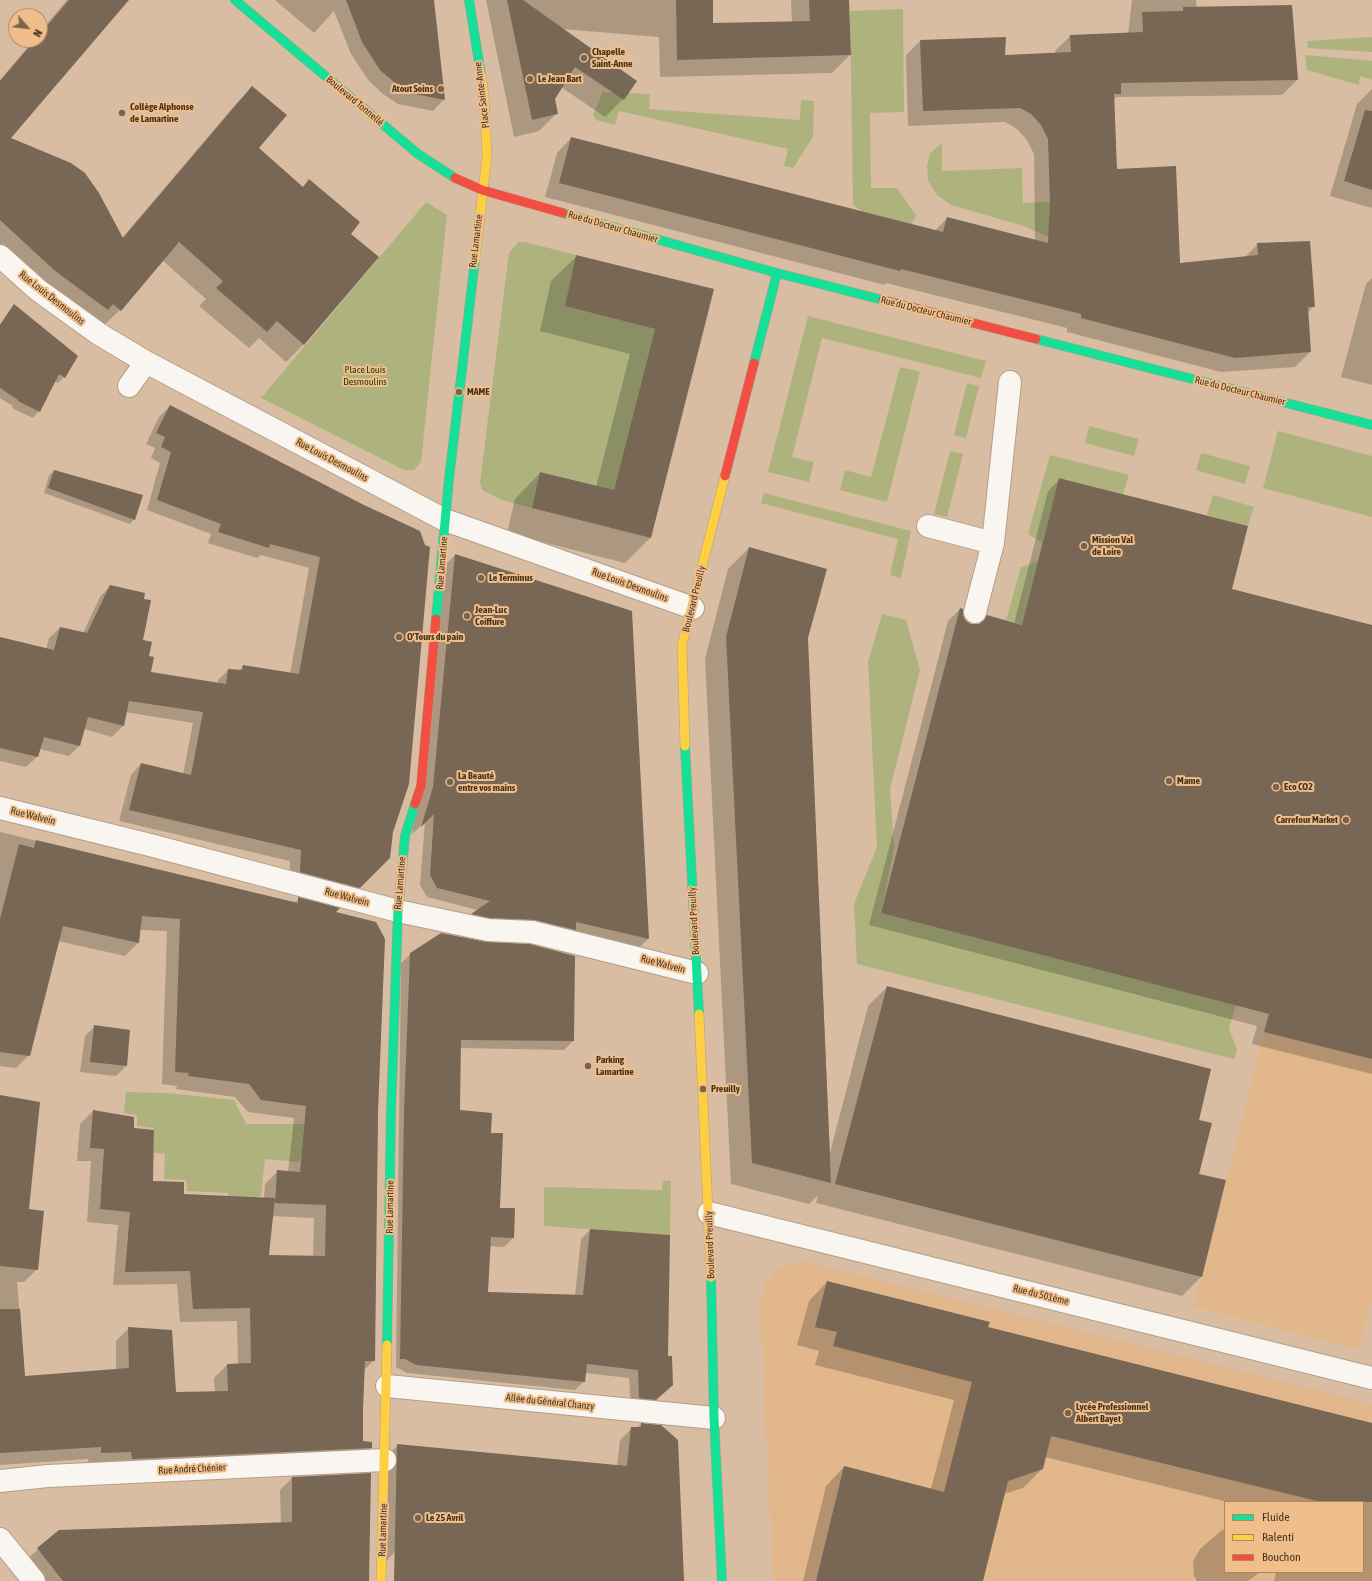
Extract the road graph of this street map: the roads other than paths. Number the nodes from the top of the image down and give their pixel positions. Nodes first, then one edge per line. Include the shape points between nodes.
1 (235, 0) edge
2 (469, 0) edge
3 (482, 190) junction
4 (0, 256) edge
5 (777, 273) junction
6 (146, 362) junction
7 (1010, 382) dead end
8 (129, 386) dead end
9 (1372, 424) edge
10 (445, 520) junction
11 (928, 526) dead end
12 (992, 542) junction
13 (693, 608) junction
14 (975, 612) dead end
15 (0, 808) edge
16 (398, 911) junction
17 (696, 972) junction
18 (709, 1213) junction
19 (1372, 1378) edge
20 (387, 1386) junction
21 (714, 1418) junction
22 (384, 1460) junction
23 (0, 1481) edge
24 (0, 1539) edge
25 (34, 1581) edge
26 (381, 1581) edge
27 (722, 1581) edge

1 - 3 street, Boulevard Tonnellé via 418,154 449,175
2 - 3 street, Place Sainte-Anne via 487,119 487,156
3 - 5 street, Rue du Docteur Chaumier
3 - 10 street, Rue Lamartine
4 - 6 street, Rue Louis Desmoulins via 38,290 99,334
5 - 9 street, Rue du Docteur Chaumier
5 - 13 street, Boulevard Preuilly
6 - 8 street
6 - 10 street, Rue Louis Desmoulins
7 - 12 street
10 - 13 street, Rue Louis Desmoulins
10 - 16 street, Rue Lamartine via 421,786 404,836
11 - 12 street
12 - 14 street
13 - 17 street, Boulevard Preuilly via 682,645
15 - 16 street, Rue Walvein
16 - 17 street, Rue Walvein via 488,930 532,932
16 - 20 street, Rue Lamartine via 391,1112
17 - 18 street, Boulevard Preuilly
18 - 19 street, Rue du 501ème
18 - 21 street, Boulevard Preuilly
20 - 21 street, Allée du Général Chanzy
20 - 22 street, Rue Lamartine
21 - 27 street, Boulevard Preuilly
22 - 23 street, Rue André Chénier via 48,1476
22 - 26 street, Rue Lamartine
24 - 25 street

